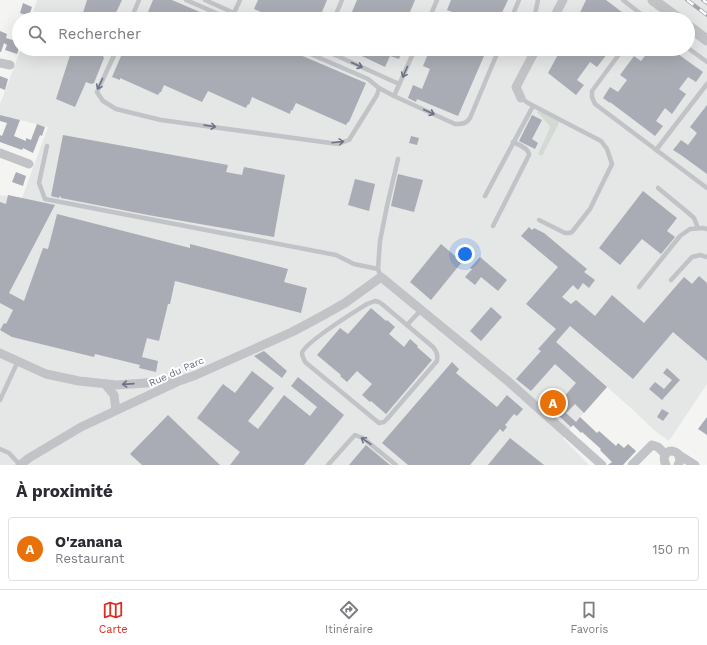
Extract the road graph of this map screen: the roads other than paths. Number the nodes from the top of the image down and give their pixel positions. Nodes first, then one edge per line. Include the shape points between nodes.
1 (139, 0) edge
2 (186, 0) edge
3 (205, 0) edge
4 (240, 0) edge
5 (342, 0) edge
6 (437, 0) edge
7 (519, 0) edge
8 (538, 0) edge
9 (563, 0) edge
10 (623, 0) edge
11 (653, 0) edge
12 (133, 12) edge
13 (214, 12) edge
14 (232, 12) edge
15 (234, 12) edge
16 (337, 12) edge
17 (432, 12) edge
18 (514, 12) edge
19 (535, 12) edge
20 (557, 12) edge
21 (638, 12) edge
22 (669, 12) edge
23 (695, 31) edge
24 (707, 40) edge
25 (695, 53) edge
26 (114, 56) edge
27 (315, 56) edge
28 (337, 56) edge
29 (412, 56) edge
30 (496, 56) edge
31 (532, 56) edge
32 (618, 56) edge
33 (707, 62) edge
34 (0, 63) edge
35 (10, 65) dead end
36 (399, 84) junction
37 (707, 84) edge
38 (379, 88) junction
39 (394, 96) junction
40 (521, 98) joint
41 (533, 106) junction
42 (513, 142) junction
43 (47, 146) dead end
44 (656, 150) junction
45 (0, 153) edge
46 (398, 159) dead end
47 (29, 164) dead end
48 (658, 188) dead end
49 (707, 188) edge
50 (486, 196) dead end
51 (539, 220) dead end
52 (493, 226) dead end
53 (698, 228) junction
54 (707, 229) edge
55 (707, 257) edge
56 (379, 274) junction
57 (672, 280) dead end
58 (639, 287) dead end
59 (421, 310) junction
60 (407, 325) junction
61 (0, 353) edge
62 (18, 361) junction
63 (179, 381) junction
64 (105, 384) junction
65 (0, 400) edge
66 (116, 410) junction
67 (0, 449) edge
68 (666, 454) junction
69 (679, 455) junction
70 (20, 465) edge
71 (328, 465) edge
72 (396, 465) edge
73 (602, 465) edge
74 (632, 465) edge
75 (666, 465) edge
76 (678, 465) edge
77 (694, 465) edge

1 - 12 lane
2 - 13 lane
3 - 14 lane
4 - 15 lane
5 - 16 lane
6 - 17 lane
7 - 18 lane
8 - 19 lane
9 - 20 street
10 - 21 lane
11 - 22 street
23 - 24 street
25 - 33 lane
26 -> 38 lane via 97,92 103,101 116,109 161,120 338,144 349,140
27 - 38 lane via 368,79
28 -> 36 lane
29 -> 36 lane
39 -> 30 lane via 455,124 462,124 470,118
31 - 40 street via 516,87
32 - 44 lane via 592,91 594,104
34 - 35 street
36 - 39 lane
37 - 44 lane
38 - 39 lane
40 - 41 lane
41 - 42 lane
41 - 51 lane via 601,141 612,164 590,209 572,232 565,232
42 - 50 lane
42 - 52 lane via 527,150 529,155
43 - 56 lane via 39,183 45,199 336,255
44 - 49 lane
45 - 47 street
46 - 56 lane via 380,241
48 - 53 lane via 694,218
53 - 54 lane
53 - 58 lane via 690,229 680,236
55 - 57 lane via 700,255 692,258
56 - 59 street
56 - 63 street, Rue du Parc via 345,303 322,316 292,332
59 - 60 lane
59 - 73 street via 509,382
60 - 60 lane via 433,348 438,358 384,422 376,421 302,357 302,352 316,338 371,302 379,302
61 - 62 street
62 - 64 street via 46,374
62 - 65 lane
63 -> 64 street
63 - 66 street, Rue du Parc
64 - 66 street via 114,395
66 - 70 street, Rue du Parc via 81,427
67 - 70 lane via 9,453
68 - 69 street via 674,451
68 - 74 street via 652,445
68 - 75 street
69 - 76 street
69 - 77 street
72 -> 71 lane via 363,438 355,435

